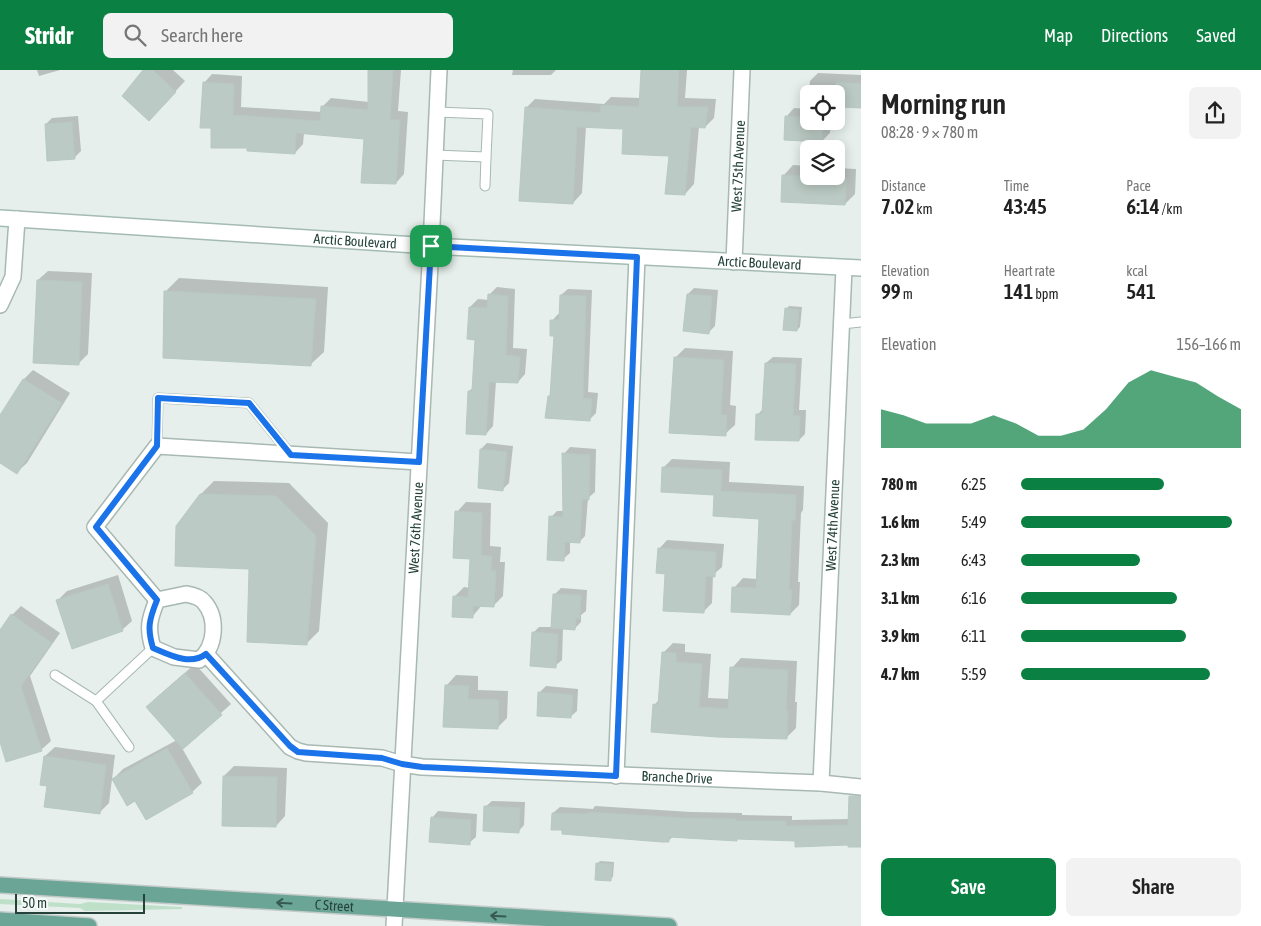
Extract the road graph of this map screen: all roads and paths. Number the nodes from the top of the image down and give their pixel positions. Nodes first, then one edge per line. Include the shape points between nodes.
1 (439, 70) edge
2 (742, 70) edge
3 (436, 112) junction
4 (434, 155) junction
5 (486, 157) junction
6 (485, 186) dead end
7 (0, 218) edge
8 (17, 219) junction
9 (431, 246) junction
10 (637, 257) junction
11 (734, 262) junction
12 (844, 268) junction
13 (861, 268) edge
14 (0, 304) edge
15 (861, 322) edge
16 (842, 324) junction
17 (157, 446) junction
18 (291, 455) junction
19 (419, 462) junction
20 (157, 600) junction
21 (153, 648) junction
22 (206, 654) junction
23 (55, 675) dead end
24 (96, 701) junction
25 (130, 747) dead end
26 (402, 764) junction
27 (616, 776) junction
28 (821, 783) junction
29 (861, 787) edge
30 (0, 885) edge
31 (394, 909) junction
32 (0, 920) edge
33 (89, 926) edge
34 (394, 926) edge
35 (669, 926) edge

1 - 3 street, West 76th Avenue
2 - 11 street, West 75th Avenue
3 - 4 street, West 76th Avenue
3 - 5 lane via 488,114
4 - 5 lane
4 - 9 street, West 76th Avenue
5 - 6 lane
7 - 8 street, Arctic Boulevard
8 - 9 street, Arctic Boulevard
8 - 14 street via 13,277
9 - 10 street, Arctic Boulevard
9 - 19 street, West 76th Avenue
10 - 11 street, Arctic Boulevard
10 - 27 street
11 - 12 street, Arctic Boulevard
12 - 13 street, Arctic Boulevard
12 - 16 street, West 74th Avenue
15 - 16 lane
16 - 28 street, West 74th Avenue
17 - 18 street
17 - 18 lane via 158,398 249,403
17 - 20 street via 96,527
18 - 19 street
19 - 26 street, West 76th Avenue
20 - 21 street via 148,634
20 - 22 street via 186,594 203,601 210,611 213,627 212,642
21 - 22 street via 188,659 199,660
21 - 24 lane
22 - 26 street, Branche Drive via 298,752 382,758
23 - 24 lane
24 - 25 lane
26 - 27 street, Branche Drive
26 - 31 street, West 76th Avenue
27 - 28 street, Branche Drive
28 - 29 street, Branche Drive
31 -> 30 main road, C Street
31 - 34 street, West 76th Avenue
35 -> 31 main road, C Street
32 - 33 main road

